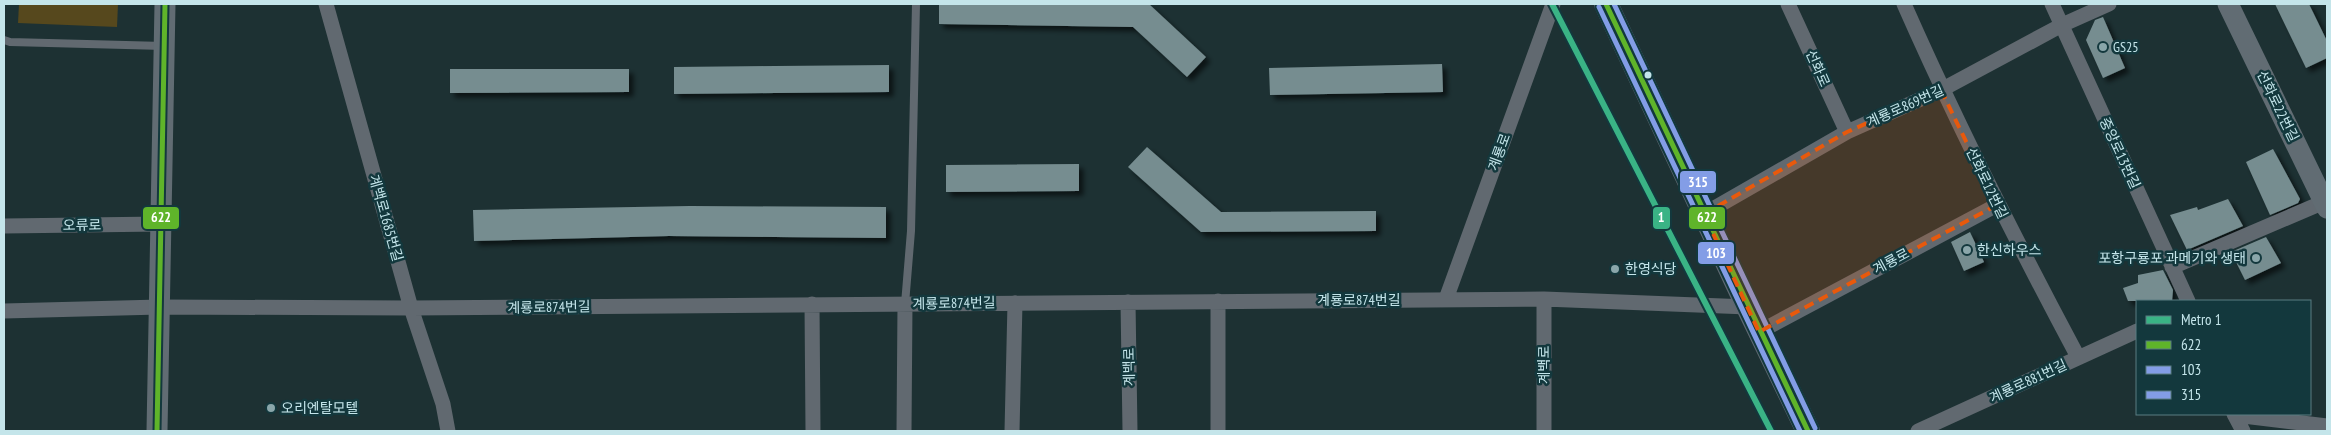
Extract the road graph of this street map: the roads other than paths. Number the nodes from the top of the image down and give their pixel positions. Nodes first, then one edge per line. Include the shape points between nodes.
1 (165, 4) edge
2 (326, 4) edge
3 (916, 4) edge
4 (1553, 4) edge
5 (1606, 4) edge
6 (1788, 4) edge
7 (1904, 4) edge
8 (2052, 4) edge
9 (2109, 4) edge
10 (2228, 4) edge
11 (2062, 25) junction
12 (4, 40) edge
13 (164, 46) junction
14 (1942, 90) junction
15 (1847, 132) junction
16 (1997, 205) junction
17 (2326, 205) edge
18 (1704, 214) junction
19 (161, 224) junction
20 (4, 226) edge
21 (2172, 267) junction
22 (1446, 299) junction
23 (1544, 299) junction
24 (2188, 300) edge
25 (1218, 301) junction
26 (1128, 302) junction
27 (1015, 303) junction
28 (812, 304) junction
29 (905, 304) junction
30 (160, 307) junction
31 (411, 308) junction
32 (1748, 308) junction
33 (4, 310) edge
34 (2136, 331) edge
35 (1759, 332) junction
36 (2078, 358) junction
37 (2235, 415) edge
38 (2242, 415) edge
39 (2327, 426) edge
40 (158, 431) edge
41 (448, 431) edge
42 (814, 431) edge
43 (904, 431) edge
44 (1012, 431) edge
45 (1130, 431) edge
46 (1218, 431) edge
47 (1544, 431) edge
48 (1808, 431) edge
49 (1918, 431) edge
50 (2243, 431) edge

1 - 13 street
2 - 31 street, 계백로1685번길
3 - 29 lane via 912,231
4 - 22 street, 계룡로
5 - 18 main road
6 - 15 street, 선화로
7 - 14 street, 선화로12번길
8 - 11 street, 중앙로13번길
9 - 11 street, 계룡로869번길
10 - 17 street, 선화로22번길
11 - 14 street, 계룡로869번길
11 - 21 street, 중앙로13번길
12 - 13 lane
13 - 19 street
14 - 15 street, 계룡로869번길
14 - 16 street, 선화로12번길
15 - 18 street, 계룡로869번길
16 - 35 street, 계룡로
16 - 36 street, 선화로12번길
17 - 21 street
18 - 32 main road
19 - 20 street, 오류로
19 - 30 street
21 - 24 street, 중앙로13번길
22 - 23 street, 계룡로874번길
22 - 25 street, 계룡로874번길
23 - 32 street, 계룡로874번길
23 - 47 street, 계백로
25 - 26 street, 계룡로874번길
25 - 46 street
26 - 27 street, 계룡로874번길
26 - 45 street, 계백로
27 - 29 street, 계룡로874번길
27 - 44 street
28 - 29 street, 계룡로874번길
28 - 31 street, 계룡로874번길
28 - 42 street
29 - 43 street
30 - 31 street, 계룡로874번길
30 - 33 street
30 - 40 street
31 - 41 street, 계백로1685번길 via 443,404
32 - 35 main road
34 - 36 street, 계룡로881번길
35 - 48 main road
36 - 49 street, 계룡로881번길
37 - 50 street
38 - 39 street

